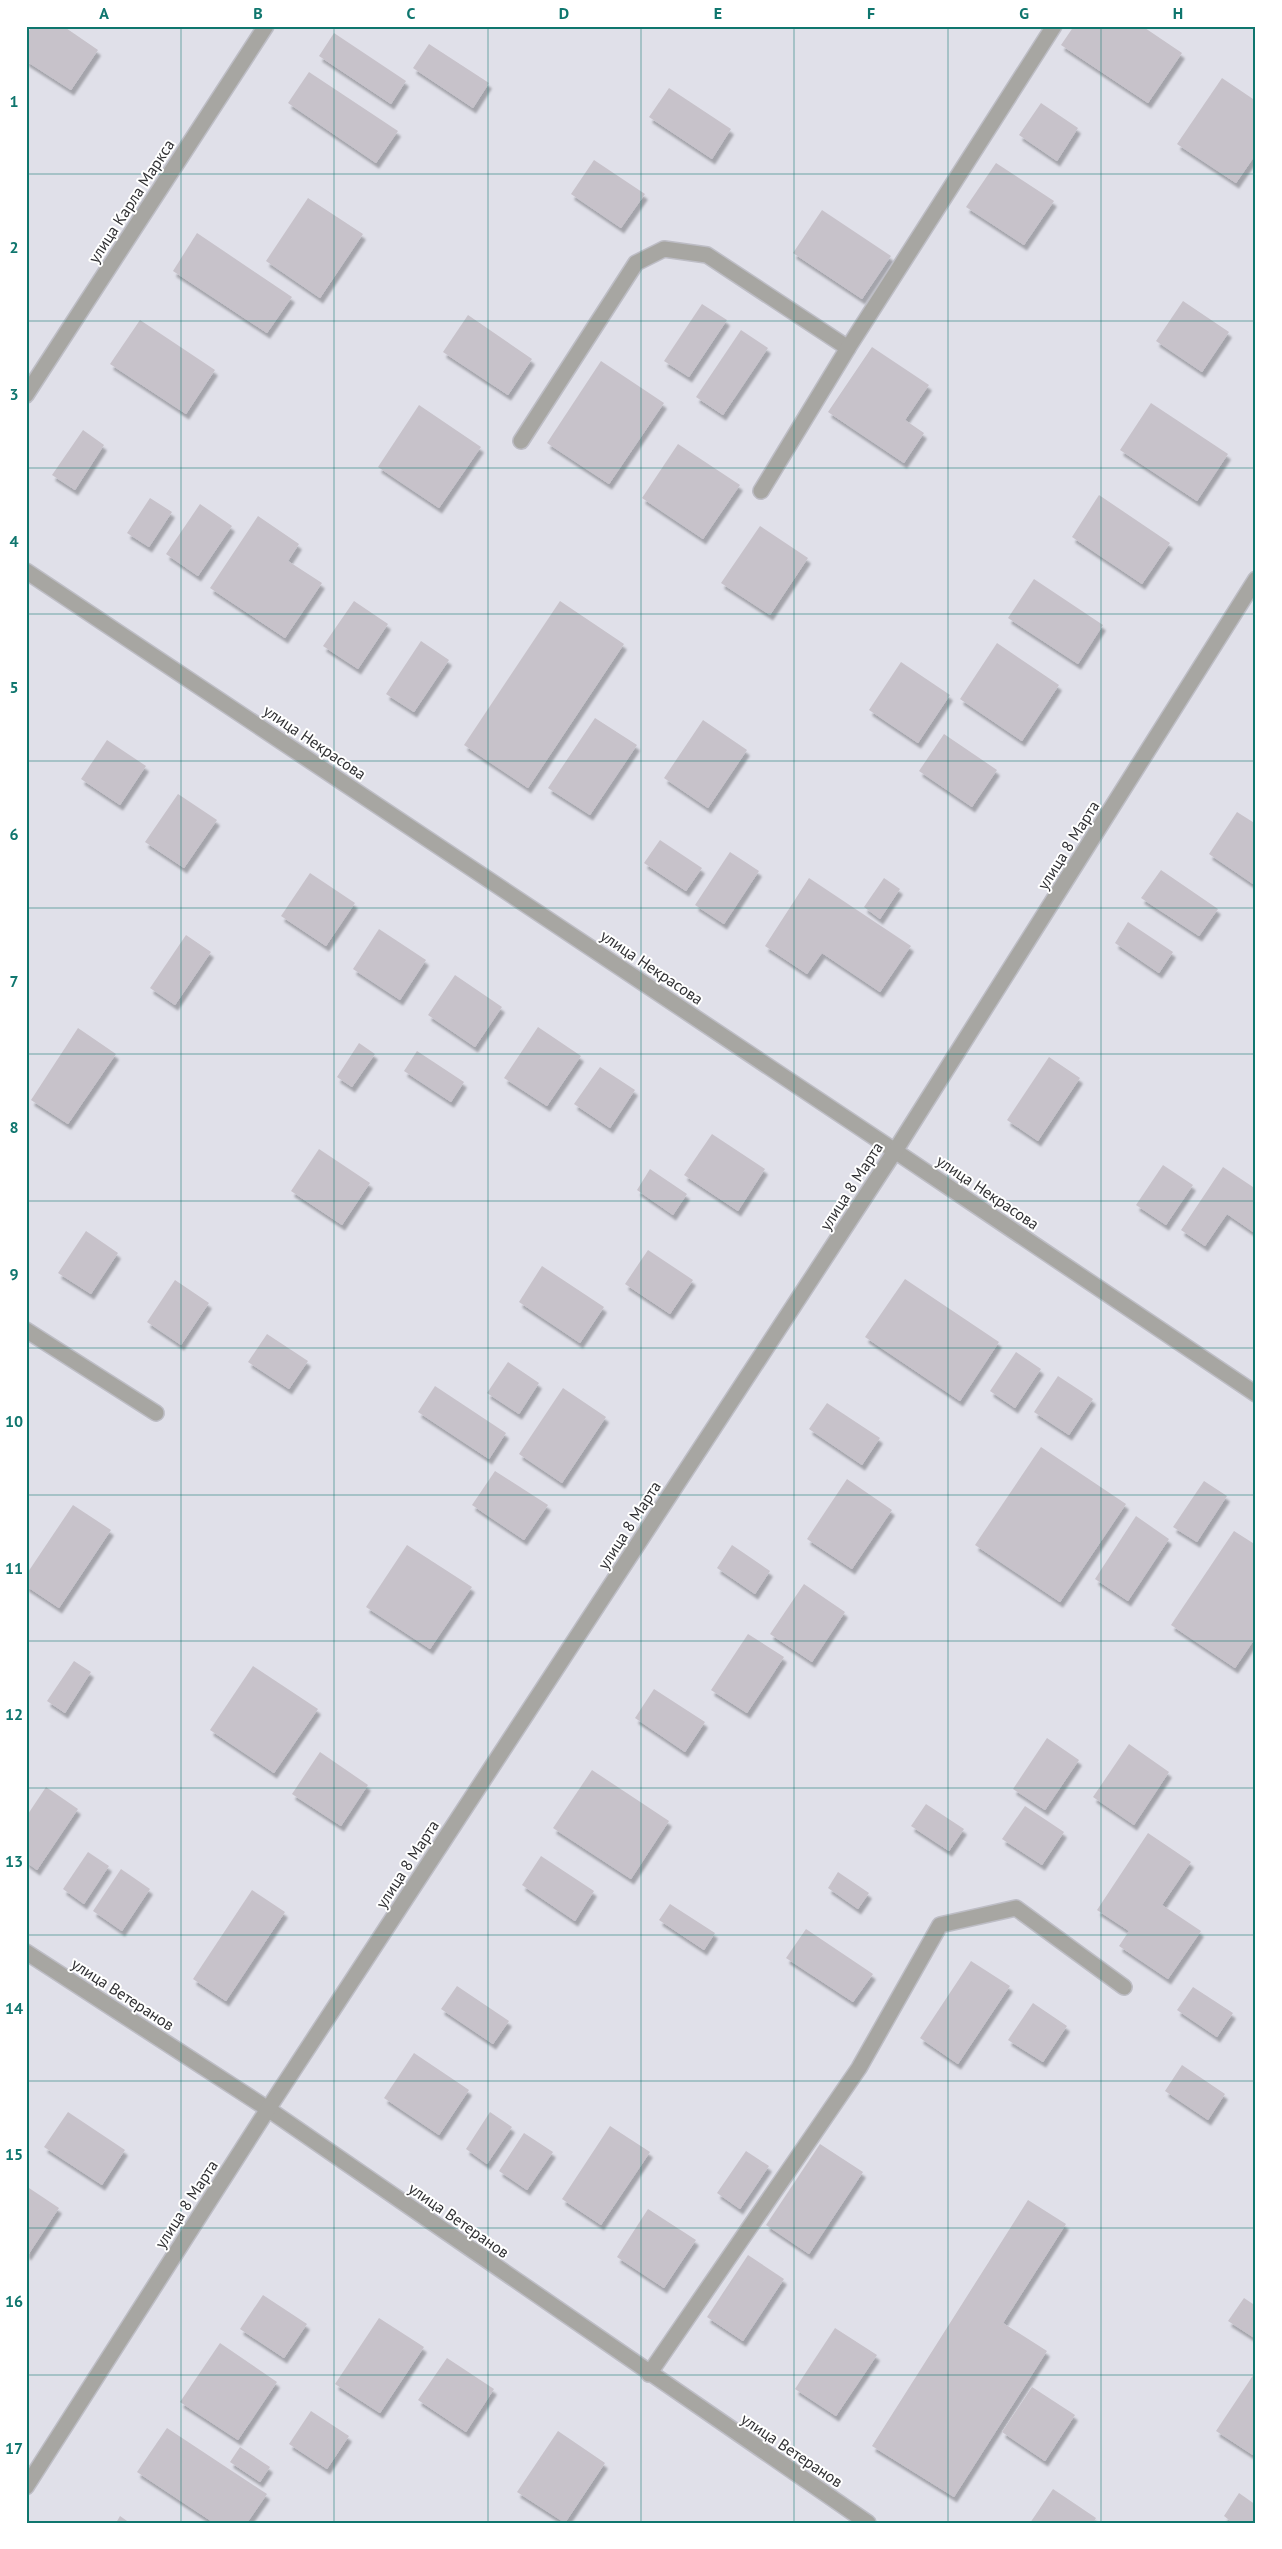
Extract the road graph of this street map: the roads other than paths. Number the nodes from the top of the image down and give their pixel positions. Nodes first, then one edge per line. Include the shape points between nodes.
1 (266, 26) edge
2 (1054, 26) edge
3 (848, 348) junction
4 (26, 395) edge
5 (521, 441) dead end
6 (761, 491) dead end
7 (26, 571) edge
8 (1256, 579) edge
9 (895, 1150) junction
10 (26, 1330) edge
11 (1256, 1394) edge
12 (156, 1413) dead end
13 (26, 1952) edge
14 (1124, 1987) dead end
15 (268, 2109) junction
16 (649, 2374) junction
17 (26, 2487) edge
18 (868, 2523) edge

1 - 4 street, улица Карла Маркса
2 - 3 street
3 - 5 street via 707,255 664,248 636,263
3 - 6 street
7 - 9 street, улица Некрасова
8 - 9 street, улица 8 Марта
9 - 11 street, улица Некрасова
9 - 15 street, улица 8 Марта
10 - 12 street
13 - 15 street, улица Ветеранов
14 - 16 street via 1016,1908 940,1925 859,2068
15 - 16 street, улица Ветеранов
15 - 17 street, улица 8 Марта
16 - 18 street, улица Ветеранов

